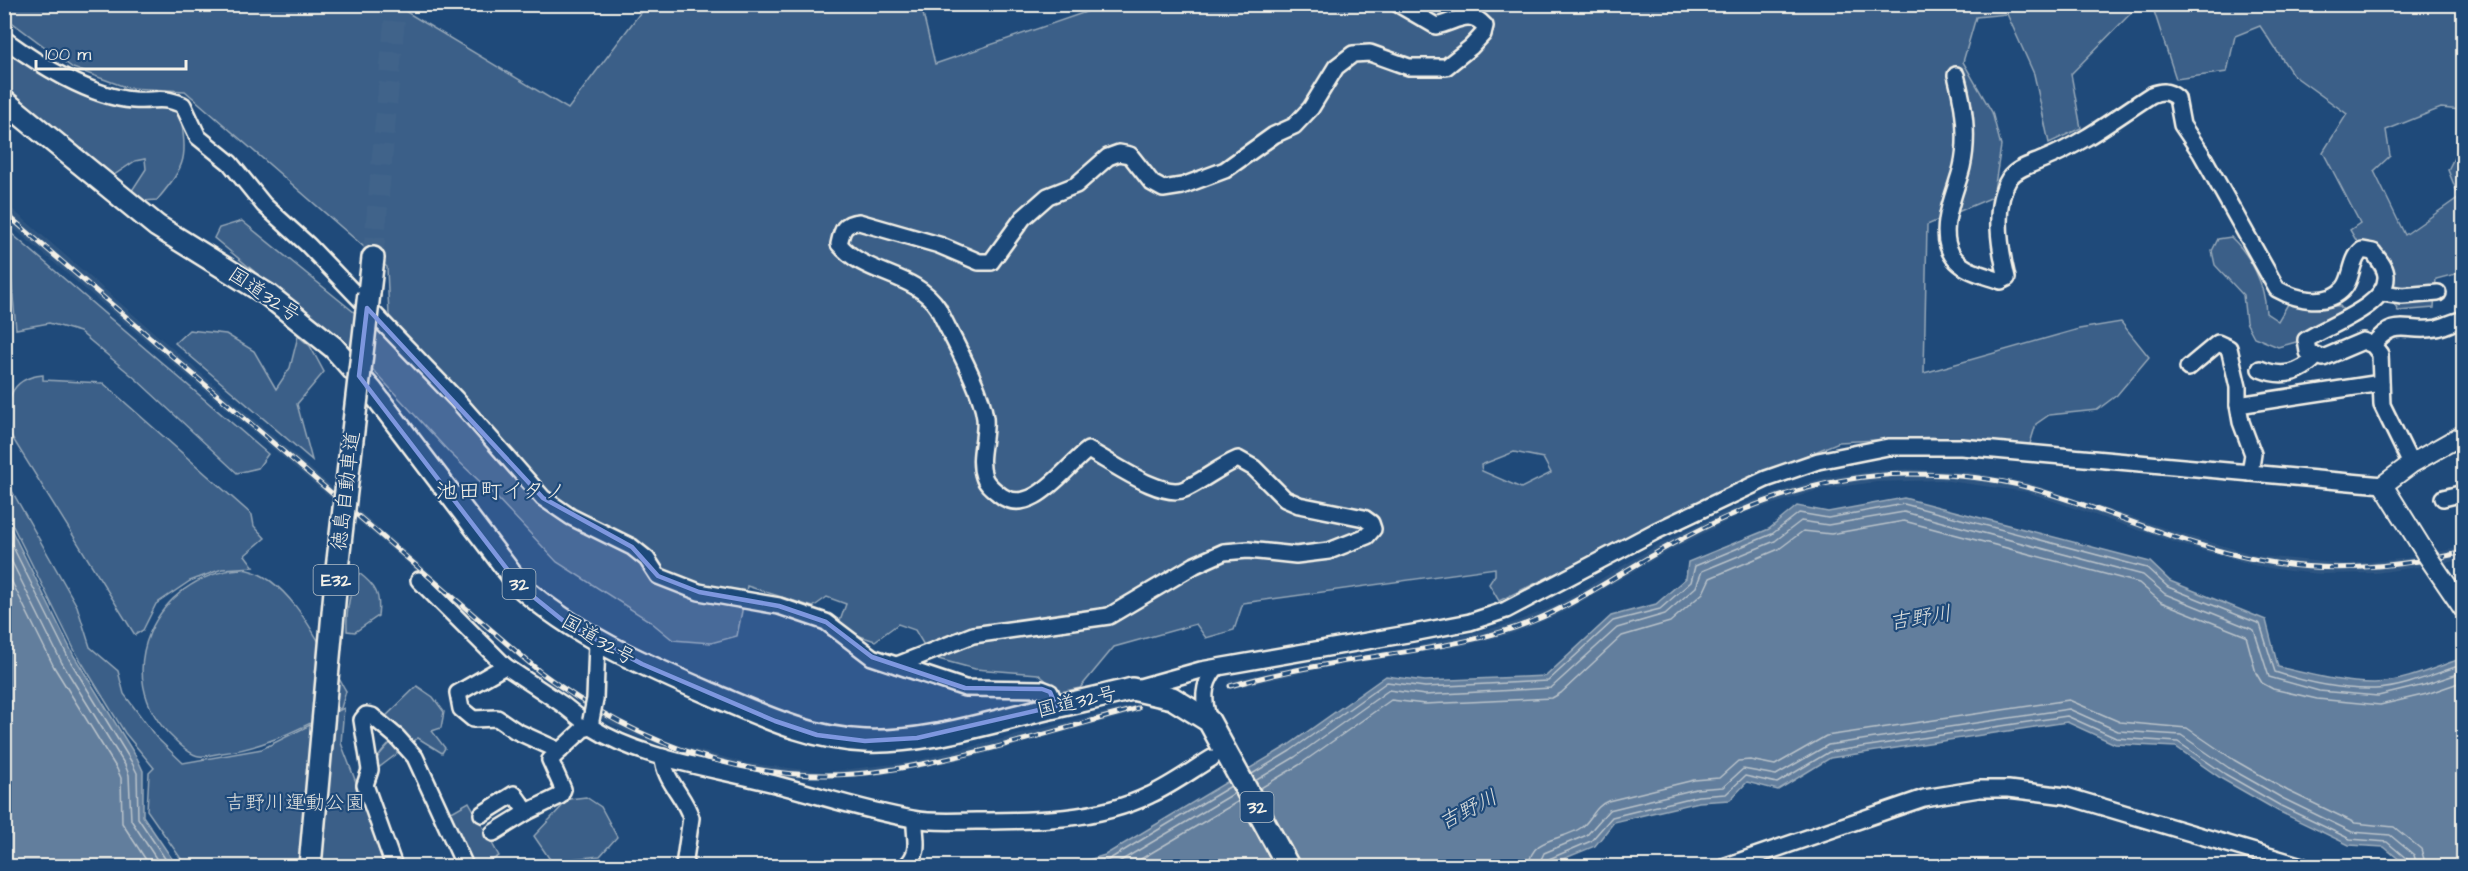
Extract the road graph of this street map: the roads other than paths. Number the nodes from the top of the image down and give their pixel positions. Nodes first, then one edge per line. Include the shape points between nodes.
1 (1398, 4) edge
2 (4, 39) edge
3 (1956, 75) dead end
4 (4, 100) edge
5 (373, 258) tunnel mouth
6 (2382, 293) junction
7 (2438, 293) dead end
8 (2463, 319) edge
9 (2373, 345) junction
10 (2316, 357) junction
11 (2188, 368) dead end
12 (2260, 369) dead end
13 (2381, 383) junction
14 (2238, 405) junction
15 (2463, 434) edge
16 (2411, 464) junction
17 (2250, 473) junction
18 (2383, 485) junction
19 (2463, 493) edge
20 (2442, 498) dead end
21 (419, 580) dead end
22 (2463, 610) edge
23 (597, 642) junction
24 (897, 665) junction
25 (505, 666) junction
26 (1215, 669) junction
27 (1132, 689) junction
28 (1056, 706) junction
29 (1199, 709) junction
30 (591, 723) junction
31 (560, 752) junction
32 (663, 757) junction
33 (1212, 758) dead end
34 (527, 812) junction
35 (482, 814) dead end
36 (915, 820) junction
37 (494, 833) dead end
38 (310, 867) edge
39 (394, 867) edge
40 (465, 867) edge
41 (684, 867) edge
42 (906, 867) edge
43 (1288, 867) edge
44 (1726, 867) edge
45 (2302, 867) edge

1 - 24 street via 1436,26 1469,15 1478,18 1485,26 1483,34 1446,67 1409,67 1370,53 1353,54 1336,66 1311,108 1294,126 1274,135 1225,170 1182,186 1163,189 1152,183 1130,155 1108,157 1076,185 1048,196 1023,218 991,262 979,262 939,245 859,222 842,229 839,244 845,251 857,260 917,285 938,308 981,400 985,419 981,457 984,478 1005,499 1018,501 1038,496 1088,450 1167,492 1185,489 1238,459 1254,468 1285,499 1364,518 1373,529 1367,536 1329,551 1296,555 1224,552 1109,616 973,635
2 - 24 street via 101,94 134,100 164,97 183,105 198,137 230,163 264,205 308,245 456,399 543,498 571,517 632,547 647,559 658,576 699,592 780,606 826,622 872,657
3 - 6 street via 1963,100 1965,145 1946,224 1949,245 1965,268 2001,281 2007,278 2000,231 2002,198 2010,178 2161,91 2177,98 2182,125 2277,289 2290,297 2331,297 2345,288 2362,250 2373,252 2382,265 2386,276
4 - 23 highway, 国道32号 / 32 via 157,226 268,295 321,336 372,391 520,586 546,609
5 - 38 highway, 徳島自動車道 / E32, bridge via 336,580
6 - 7 street
6 - 10 street via 2360,312 2324,327 2306,340 2308,351
8 - 9 street via 2436,328 2392,328 2384,331
9 - 10 street via 2363,341 2323,358
9 - 13 street via 2380,354
10 - 12 street via 2306,369 2289,374 2274,375
11 - 14 street via 2218,343 2229,348
13 - 14 street
13 - 16 street via 2388,422
14 - 17 street via 2253,454
15 - 16 main road
16 - 18 main road
17 - 18 street
17 - 26 street via 1961,447 1888,447 1818,461 1766,479 1656,531 1506,610 1470,622
18 - 22 main road, bridge
19 - 20 street
21 - 25 street
23 - 28 highway, 国道32号 / 32 via 775,721 817,735 865,741 917,738
23 - 30 street, bridge
24 - 28 street via 965,688 1042,689 1050,692
25 - 30 street
25 - 31 street via 458,693 461,709 473,719 496,718
26 - 27 street
26 - 29 street
27 - 28 highway, 国道32号 / 32
27 - 29 highway, 国道32号 / 32 via 1155,692
29 - 43 highway, 32
30 - 31 street
30 - 32 street via 603,735
31 - 34 street via 550,760 562,789 560,795
32 - 36 street
32 - 41 street via 664,771 691,818
33 - 36 street via 1149,796 1090,814 1026,821
34 - 35 street via 514,794
34 - 37 street
36 - 42 street via 915,858
39 - 40 street via 364,785 370,770 362,724 366,715 397,737 415,757
44 - 45 street via 1924,798 1979,789 2008,789 2066,796

